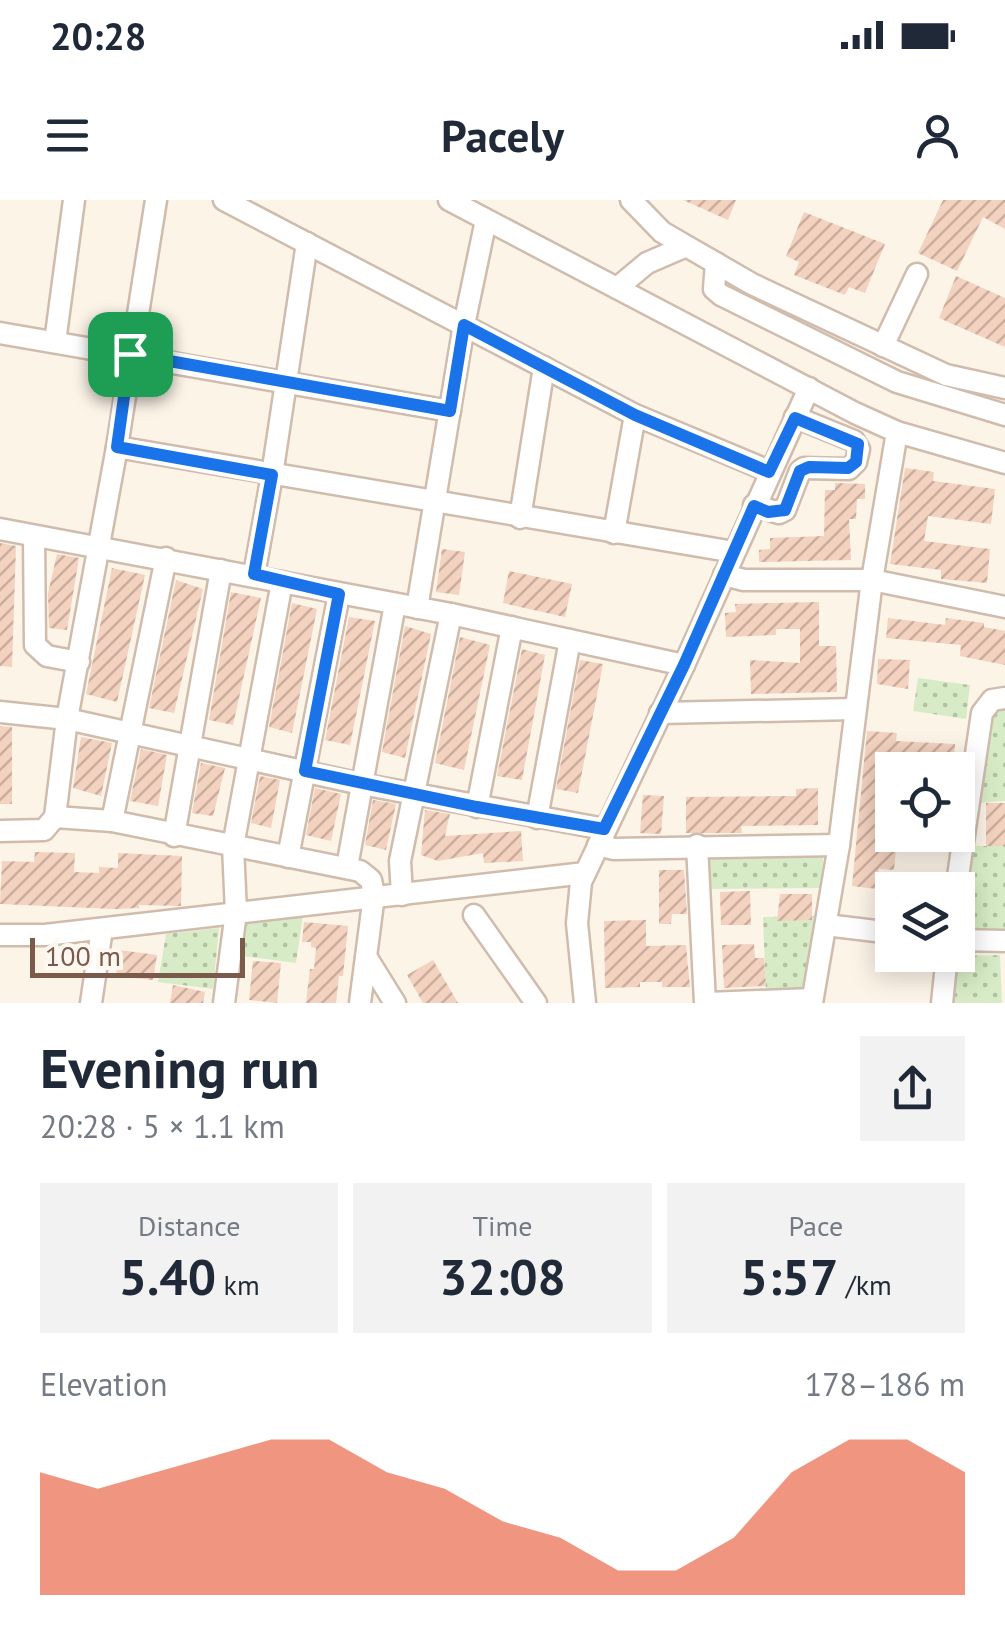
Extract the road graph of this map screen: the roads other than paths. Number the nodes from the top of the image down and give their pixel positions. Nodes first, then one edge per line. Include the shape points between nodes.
1 (74, 200) edge
2 (156, 200) edge
3 (224, 200) edge
4 (449, 200) edge
5 (631, 200) edge
6 (486, 220) junction
7 (306, 243) junction
8 (684, 247) junction
9 (716, 263) junction
10 (917, 274) dead end
11 (616, 288) junction
12 (464, 325) junction
13 (0, 334) edge
14 (55, 342) junction
15 (883, 346) junction
16 (130, 354) junction
17 (544, 367) junction
18 (286, 382) junction
19 (809, 388) junction
20 (1005, 388) edge
21 (450, 411) junction
22 (635, 415) junction
23 (1005, 415) edge
24 (795, 418) junction
25 (898, 432) junction
26 (117, 447) junction
27 (1005, 462) edge
28 (769, 472) junction
29 (272, 475) junction
30 (435, 503) junction
31 (754, 506) junction
32 (520, 518) junction
33 (0, 529) edge
34 (614, 534) junction
35 (34, 536) junction
36 (98, 545) junction
37 (734, 552) junction
38 (166, 558) junction
39 (221, 570) junction
40 (254, 574) junction
41 (724, 575) junction
42 (872, 580) junction
43 (282, 582) junction
44 (339, 594) junction
45 (395, 604) junction
46 (1005, 607) edge
47 (417, 608) junction
48 (451, 614) junction
49 (512, 627) junction
50 (570, 640) junction
51 (79, 662) junction
52 (684, 665) junction
53 (1005, 698) edge
54 (855, 710) junction
55 (0, 712) edge
56 (660, 713) junction
57 (68, 720) junction
58 (130, 734) junction
59 (189, 747) junction
60 (248, 758) junction
61 (305, 771) junction
62 (362, 784) junction
63 (413, 793) junction
64 (477, 807) junction
65 (55, 817) junction
66 (537, 818) junction
67 (112, 820) junction
68 (0, 831) edge
69 (174, 836) junction
70 (602, 837) junction
71 (697, 845) junction
72 (838, 845) junction
73 (233, 846) junction
74 (288, 857) junction
75 (347, 867) junction
76 (959, 872) edge
77 (585, 873) junction
78 (402, 895) junction
79 (374, 896) junction
80 (236, 912) junction
81 (474, 915) dead end
82 (826, 925) junction
83 (102, 929) junction
84 (875, 931) edge
85 (0, 935) edge
86 (975, 940) edge
87 (1005, 940) edge
88 (367, 958) junction
89 (945, 972) edge
90 (812, 1001) edge
91 (91, 1003) edge
92 (224, 1003) edge
93 (360, 1003) edge
94 (395, 1003) edge
95 (536, 1003) edge
96 (584, 1003) edge
97 (706, 1003) edge
98 (942, 1003) edge

1 - 14 street
2 - 16 street
3 - 7 street
4 - 6 street
5 - 8 street
6 - 11 street
6 - 12 street
7 - 12 street
7 - 18 street
8 - 9 street
8 - 11 street via 647,263
9 - 15 street
9 - 23 street via 714,289 720,295 897,382
10 - 15 street
11 - 19 street
12 - 17 street
12 - 21 street
13 - 14 street
14 - 16 street
15 - 20 street via 946,374
16 - 18 street
16 - 26 street
17 - 22 street
17 - 32 street
18 - 21 street
18 - 29 street
19 - 24 street
19 - 25 street
21 - 30 street
22 - 28 street
22 - 34 street
24 - 28 street
24 - 31 street via 854,441 856,462 848,468 804,468 780,513
25 - 27 street
25 - 42 street
26 - 29 street
26 - 36 street
28 - 31 street
29 - 30 street
29 - 40 street
30 - 32 street
30 - 47 street
31 - 37 street
32 - 34 street
33 - 35 street
34 - 37 street
35 - 36 street
35 - 51 street via 35,644 47,656
36 - 38 street
36 - 51 street
37 - 41 street
38 - 39 street
38 - 58 street
39 - 40 street
39 - 59 street
40 - 43 street
41 - 42 street
41 - 52 street
42 - 46 street
42 - 54 street
43 - 44 street
43 - 60 street
44 - 45 street
44 - 61 street
45 - 47 street
45 - 62 street
47 - 48 street
48 - 49 street
48 - 63 street
49 - 50 street
49 - 64 street
50 - 52 street
50 - 66 street
51 - 57 street
52 - 56 street
53 - 76 street via 992,700 982,712
54 - 56 street
54 - 72 street
55 - 57 street
56 - 70 street
57 - 58 street
57 - 65 street
58 - 59 street
58 - 67 street
59 - 60 street
59 - 69 street
60 - 61 street
60 - 73 street
61 - 62 street
61 - 74 street
62 - 63 street
62 - 75 street
63 - 64 street
63 - 78 street via 400,861
64 - 66 street
65 - 67 street
65 - 68 street via 44,830
66 - 70 street
67 - 69 street
69 - 73 street
70 - 71 street via 614,849
70 - 77 street
71 - 72 street
71 - 97 street
72 - 82 street
73 - 74 street
73 - 80 street
74 - 75 street
75 - 79 street via 371,880
77 - 78 street
77 - 96 street via 577,906
78 - 79 street
79 - 80 street
79 - 88 street
80 - 83 street
80 - 92 street
81 - 95 street
82 - 84 street
82 - 90 street
83 - 85 street
83 - 91 street
86 - 87 street
88 - 93 street
88 - 94 street
89 - 98 street
90 - 97 street

